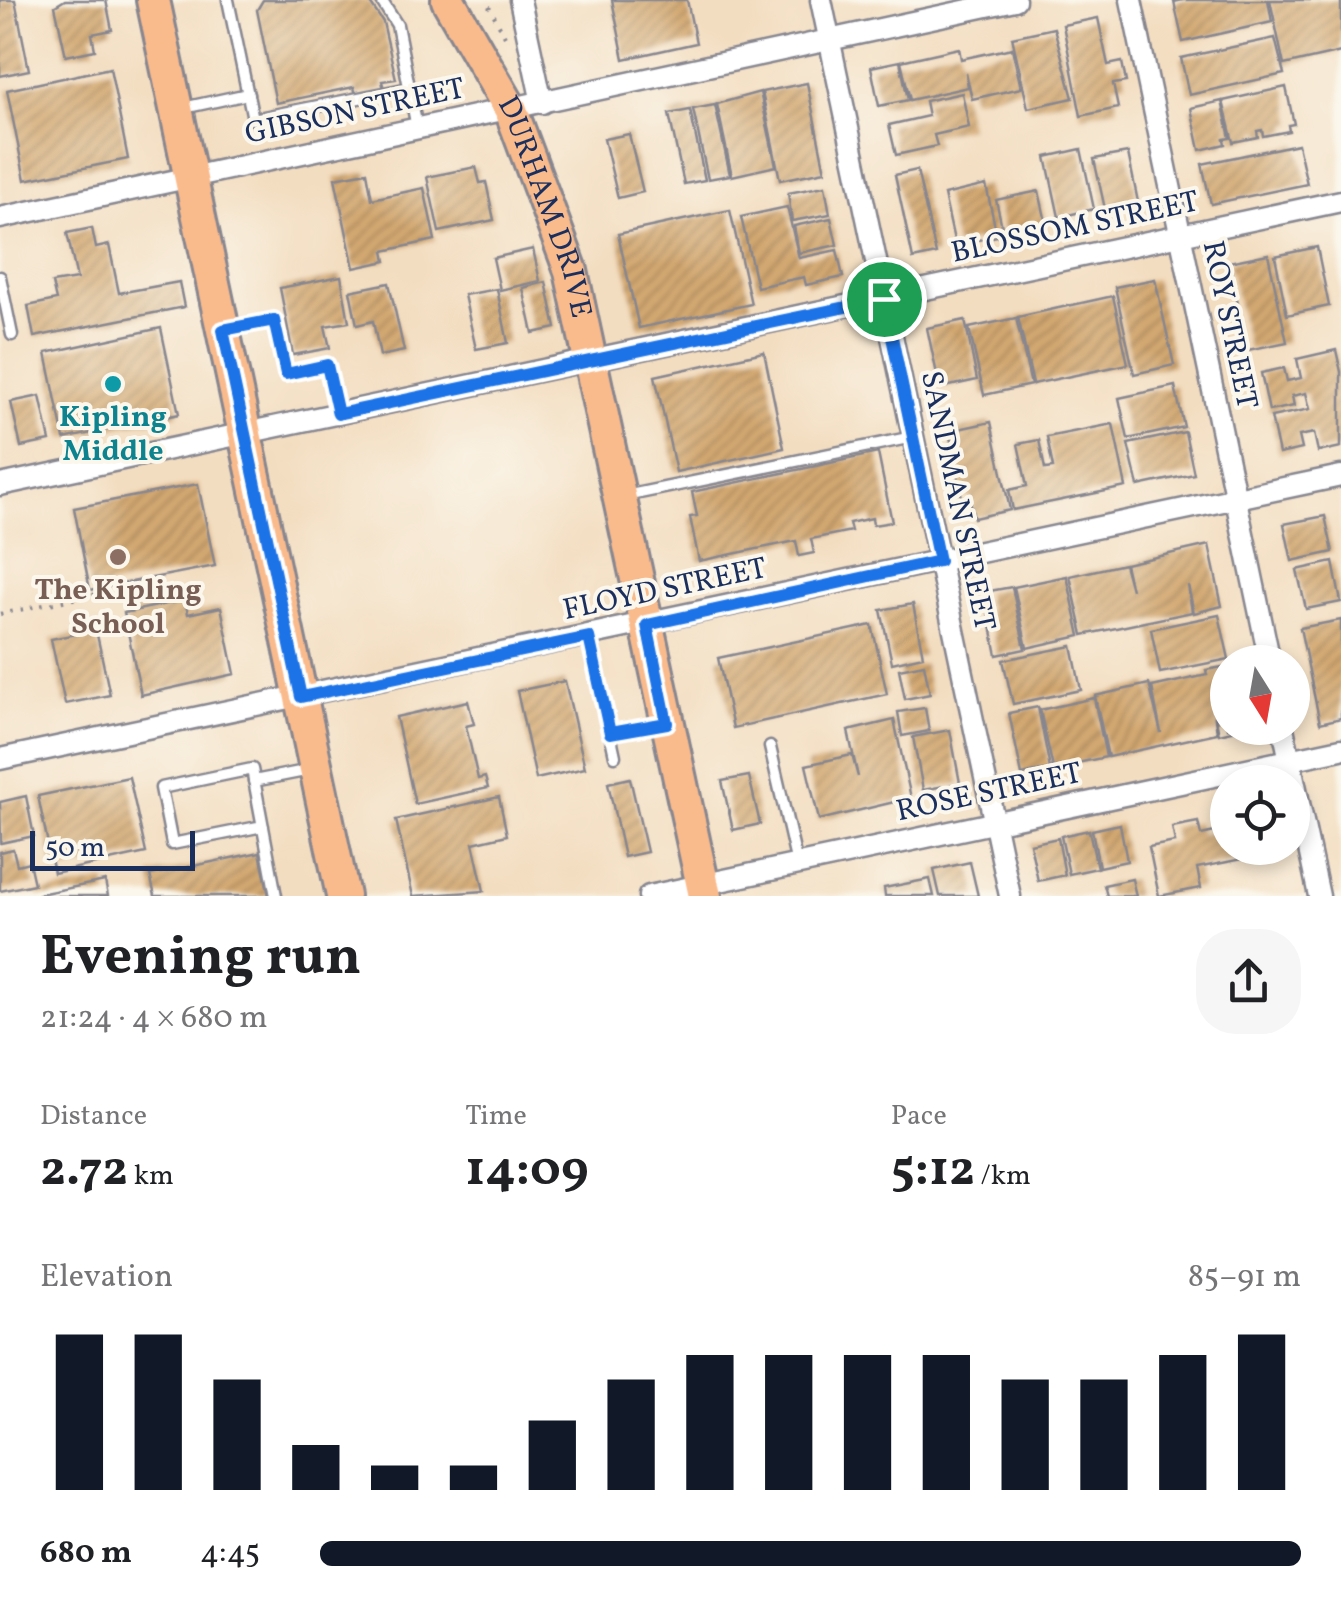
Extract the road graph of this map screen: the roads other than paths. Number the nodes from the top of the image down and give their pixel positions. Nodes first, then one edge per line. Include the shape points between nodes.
1 (154, 0) edge
2 (228, 0) edge
3 (381, 0) edge
4 (448, 0) edge
5 (520, 0) edge
6 (820, 0) edge
7 (1015, 0) edge
8 (1130, 0) edge
9 (829, 40) junction
10 (409, 88) junction
11 (248, 94) junction
12 (526, 106) junction
13 (177, 109) junction
14 (417, 129) junction
15 (191, 177) junction
16 (1341, 201) edge
17 (0, 218) edge
18 (1180, 236) junction
19 (0, 277) edge
20 (884, 299) junction
21 (223, 330) junction
22 (12, 335) dead end
23 (591, 360) junction
24 (338, 414) junction
25 (246, 435) junction
26 (913, 438) junction
27 (1341, 476) edge
28 (0, 486) edge
29 (620, 497) junction
30 (1235, 498) junction
31 (939, 561) junction
32 (647, 625) junction
33 (589, 637) junction
34 (1266, 645) edge
35 (301, 697) junction
36 (667, 723) junction
37 (610, 733) junction
38 (1287, 745) edge
39 (770, 747) dead end
40 (1341, 749) edge
41 (616, 756) dead end
42 (0, 759) edge
43 (1290, 759) junction
44 (316, 768) junction
45 (254, 781) junction
46 (994, 823) junction
47 (262, 826) junction
48 (797, 865) junction
49 (703, 890) edge
50 (276, 896) edge
51 (343, 896) edge
52 (649, 896) edge
53 (1010, 896) edge
54 (1319, 896) edge

1 - 13 main road
2 - 11 lane
3 - 10 lane via 397,25
4 - 12 main road, DURHAM DRIVE
5 - 12 street
6 - 9 street, SANDMAN STREET
7 - 9 street, GIBSON STREET
8 - 18 street, ROY STREET
9 - 12 street, GIBSON STREET
9 - 20 street, SANDMAN STREET
10 - 11 lane via 253,118
10 - 14 lane
11 - 13 lane
12 - 14 street, GIBSON STREET
12 - 23 main road, DURHAM DRIVE
13 - 15 main road
14 - 15 street, GIBSON STREET
15 - 17 street, GIBSON STREET
15 - 21 main road
16 - 18 street, BLOSSOM STREET
18 - 20 street, BLOSSOM STREET
18 - 30 street, ROY STREET
19 - 22 lane
20 - 23 street, BLOSSOM STREET
20 - 26 street, SANDMAN STREET
21 - 24 lane via 274,320 286,374 327,365
21 - 25 main road
23 - 24 street, BLOSSOM STREET
23 - 29 main road, DURHAM DRIVE
24 - 25 street, BLOSSOM STREET
25 - 28 street, BLOSSOM STREET
25 - 35 main road
26 - 29 lane
26 - 31 street, SANDMAN STREET
27 - 30 street, FLOYD STREET
29 - 32 main road, DURHAM DRIVE
30 - 31 street, FLOYD STREET
30 - 34 street, ROY STREET
31 - 32 street, FLOYD STREET
31 - 46 street, SANDMAN STREET
32 - 33 street, FLOYD STREET
32 - 36 main road, DURHAM DRIVE
33 - 35 street, FLOYD STREET
33 - 37 lane
35 - 42 street, FLOYD STREET
35 - 44 main road
36 - 37 lane
36 - 49 main road, DURHAM DRIVE
37 - 41 lane
38 - 43 street
39 - 48 lane
40 - 43 street, ROSE STREET
43 - 46 street, ROSE STREET
43 - 54 street
44 - 45 lane
44 - 51 main road
45 - 47 lane
45 - 47 lane via 252,769 161,788 172,844
46 - 48 street, ROSE STREET
46 - 53 street, SANDMAN STREET
47 - 50 lane
48 - 49 street, ROSE STREET
49 - 52 street, ROSE STREET

